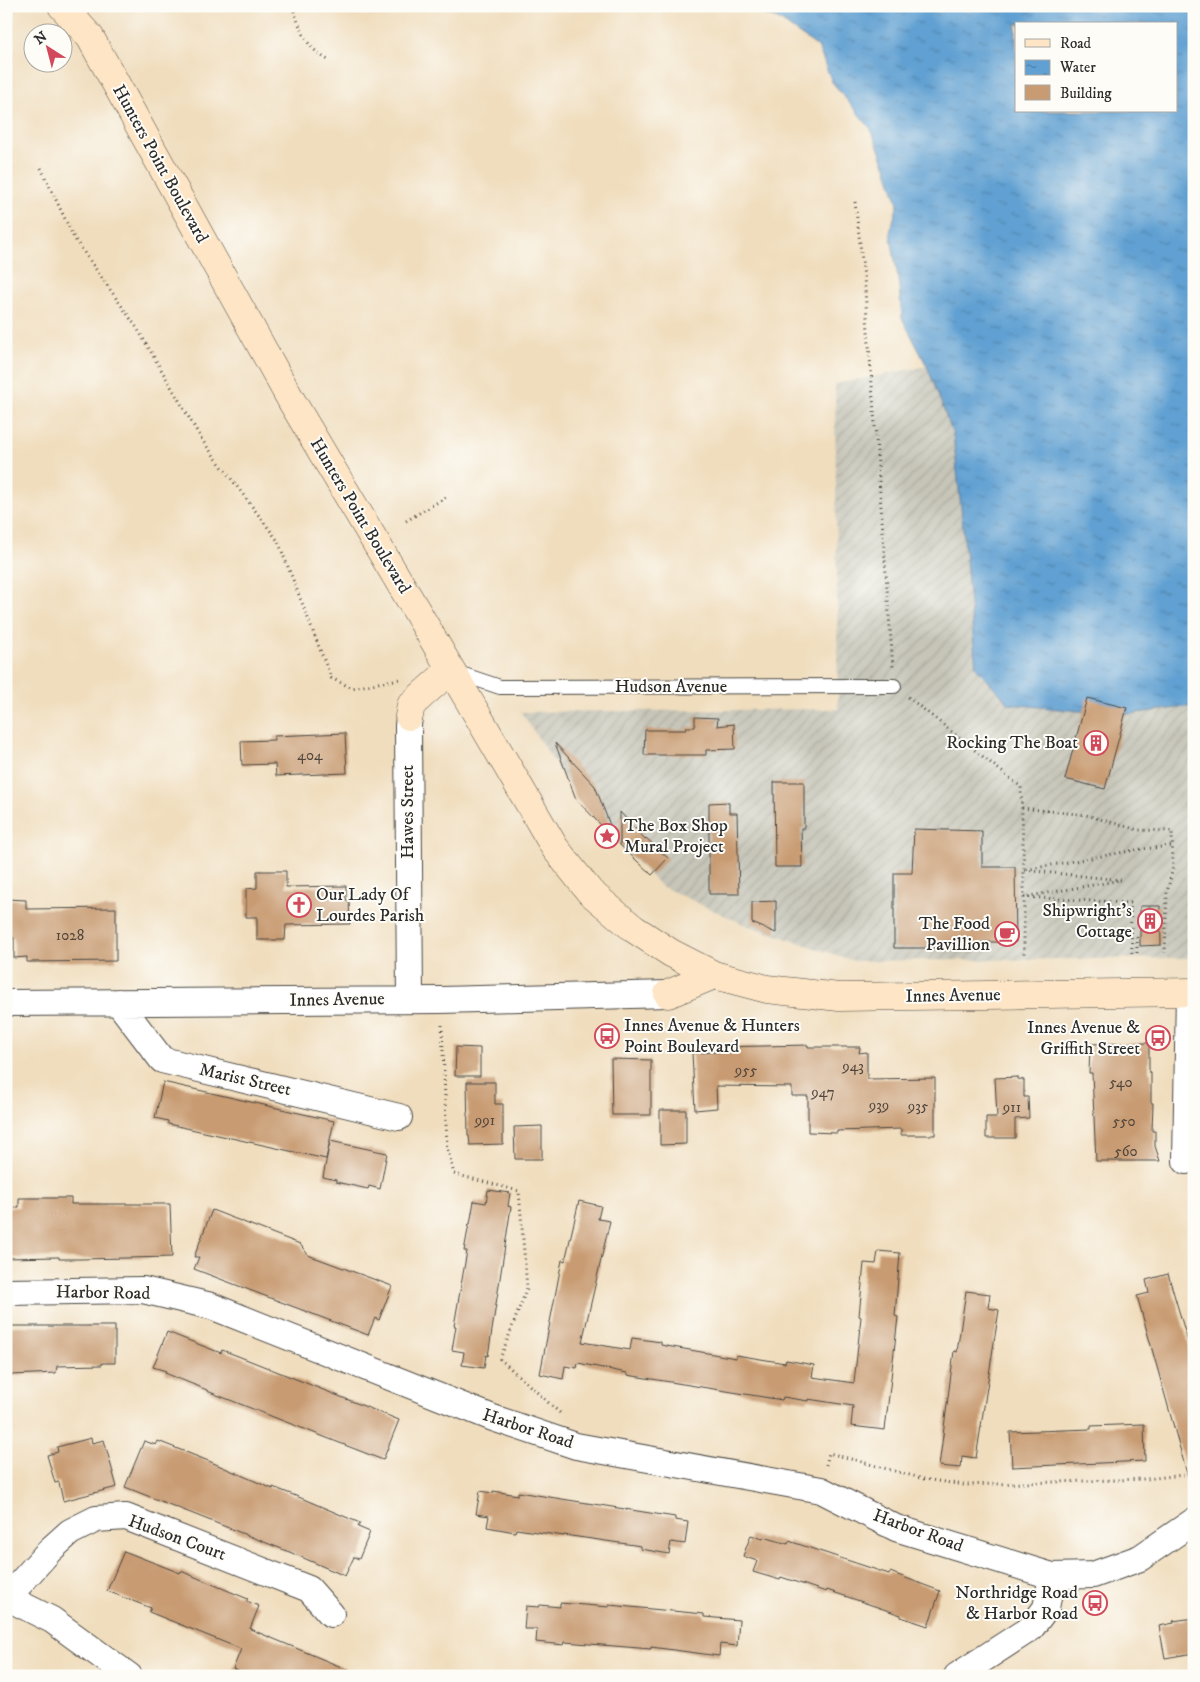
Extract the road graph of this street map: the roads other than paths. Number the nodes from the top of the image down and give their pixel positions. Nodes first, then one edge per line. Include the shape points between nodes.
1 (62, 6) edge
2 (450, 670) junction
3 (894, 686) road end
4 (409, 716) joint
5 (714, 975) junction
6 (1191, 992) edge
7 (668, 994) joint
8 (410, 999) junction
9 (118, 1002) junction
10 (6, 1003) edge
11 (398, 1117) dead end
12 (1186, 1161) dead end
13 (6, 1292) edge
14 (1194, 1521) edge
15 (1052, 1576) junction
16 (7, 1598) edge
17 (331, 1614) dead end
18 (129, 1676) edge
19 (956, 1676) edge

1 - 2 main road, Hunters Point Boulevard via 90,37 291,400
2 - 3 lane, Hudson Avenue via 500,687
2 - 4 main road via 411,705
2 - 5 main road, Hunters Point Boulevard via 555,848 590,892 671,954
4 - 8 street, Hawes Street
5 - 6 main road, Innes Avenue via 767,989 839,997
5 - 7 main road
6 - 12 street
7 - 8 street, Innes Avenue
8 - 9 street, Innes Avenue
9 - 10 street, Innes Avenue
9 - 11 street, Marist Street via 162,1060
13 - 15 street, Harbor Road via 142,1290 211,1306 493,1418 576,1446 821,1490 896,1528
14 - 15 street, Harbor Road via 1140,1558 1093,1575
15 - 19 street via 1046,1608 1031,1628
16 - 17 street, Hudson Court via 70,1532 96,1518 126,1517 309,1589
16 - 18 street via 52,1620

